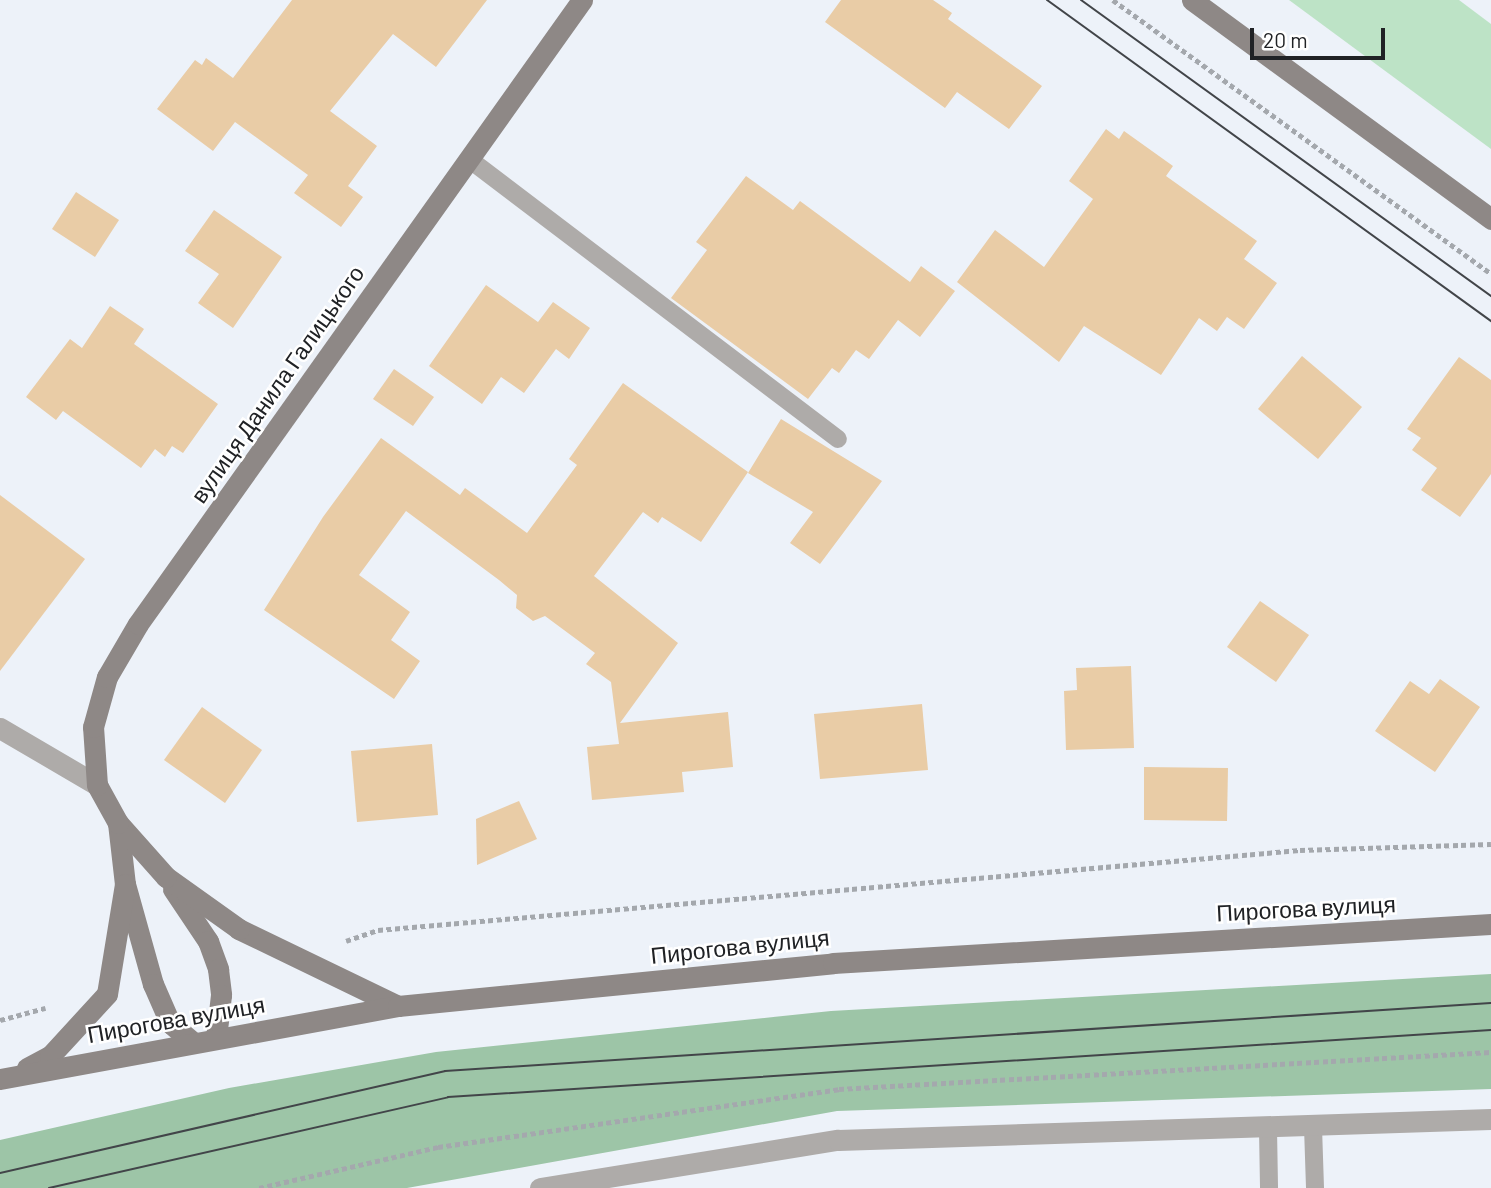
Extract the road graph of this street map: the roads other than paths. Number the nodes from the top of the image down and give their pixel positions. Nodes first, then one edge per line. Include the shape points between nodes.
1 (582, 0) edge
2 (1192, 0) edge
3 (469, 159) junction
4 (1491, 219) edge
5 (838, 439) dead end
6 (0, 728) edge
7 (97, 785) junction
8 (118, 823) junction
9 (166, 877) junction
10 (125, 884) junction
11 (1491, 924) edge
12 (398, 1006) junction
13 (216, 1038) junction
14 (193, 1042) junction
15 (4, 1078) edge
16 (1491, 1119) edge
17 (1313, 1127) junction
18 (1268, 1129) junction
19 (540, 1188) edge
20 (1269, 1188) edge
21 (1315, 1188) edge

1 - 3 main road, вулиця Данила Галицького
2 - 4 main road
3 - 5 lane
3 - 7 main road, вулиця Данила Галицького via 138,625 114,666 93,727
6 - 7 street
7 - 8 main road, вулиця Данила Галицького
8 - 9 main road, вулиця Данила Галицького
8 - 10 main road, вулиця Данила Галицького
9 - 12 main road, вулиця Данила Галицького via 239,929
9 - 13 main road via 208,941 218,969 221,995
10 - 14 main road, вулиця Данила Галицького via 167,1016
10 - 15 main road via 107,994 50,1056
11 - 12 main road, Пирогова вулиця via 833,962
12 - 13 main road, Пирогова вулиця
13 - 14 main road, Пирогова вулиця
14 - 15 main road, Пирогова вулиця
16 - 17 street
17 - 18 street
17 - 21 lane
18 - 19 street via 838,1140
18 - 20 lane

